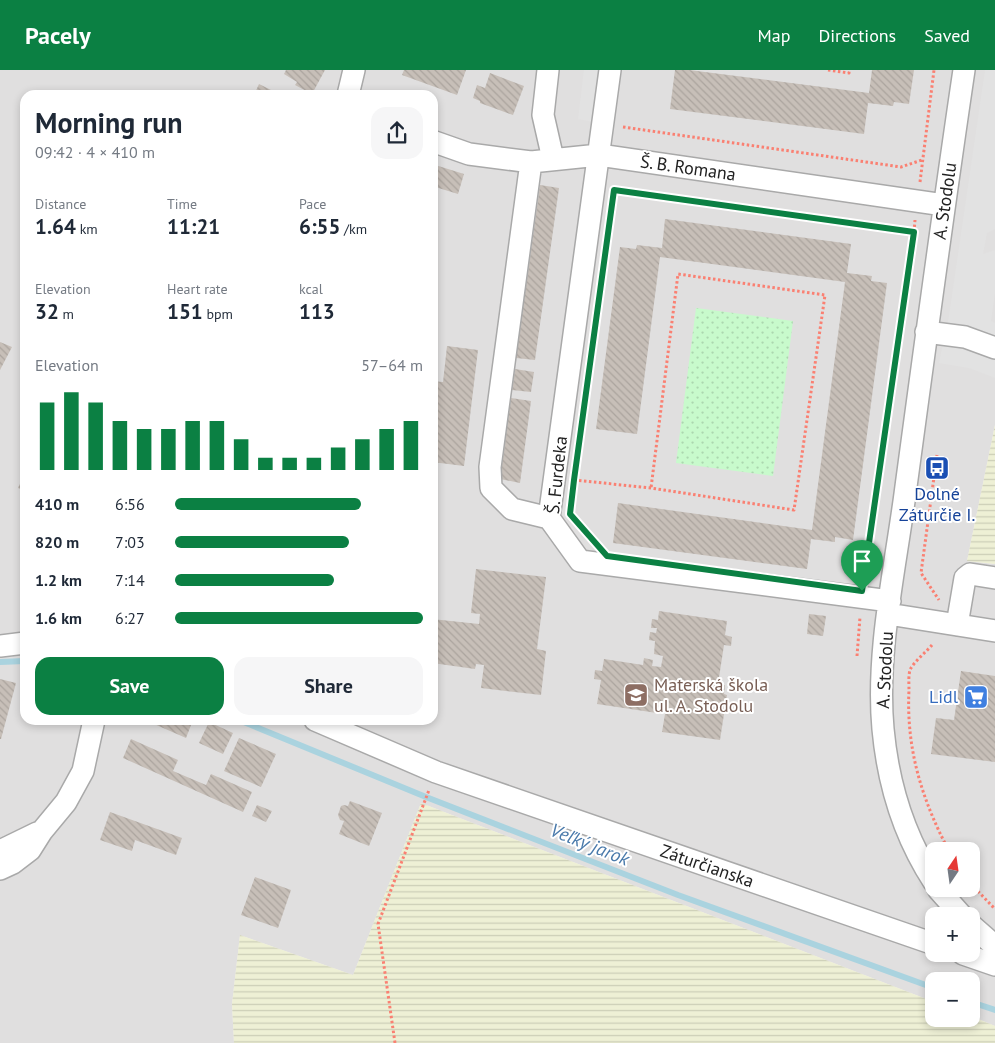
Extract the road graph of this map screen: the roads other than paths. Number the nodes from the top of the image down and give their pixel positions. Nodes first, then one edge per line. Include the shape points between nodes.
1 (354, 70) edge
2 (548, 70) edge
3 (610, 70) edge
4 (964, 70) edge
5 (349, 90) edge
6 (438, 143) edge
7 (599, 155) junction
8 (553, 160) junction
9 (530, 162) junction
10 (944, 205) junction
11 (926, 332) junction
12 (995, 348) edge
13 (549, 518) junction
14 (995, 578) edge
15 (889, 608) junction
16 (957, 626) junction
17 (995, 631) edge
18 (20, 644) edge
19 (0, 646) edge
20 (93, 725) edge
21 (327, 725) edge
22 (42, 831) junction
23 (0, 851) edge
24 (925, 866) edge
25 (0, 869) edge
26 (980, 933) edge
27 (925, 941) edge
28 (995, 946) edge
29 (980, 960) edge
30 (995, 965) edge

1 - 5 street
2 - 8 street via 543,115
3 - 7 street, Š. Furdeka
4 - 10 street, A. Stodolu
6 - 9 street, Š. B. Romana via 469,154
7 - 8 street, Š. B. Romana
7 - 10 street, Š. B. Romana
7 - 13 street, Š. Furdeka
8 - 9 street, Š. B. Romana
9 - 13 street via 490,467 491,488 512,509
10 - 11 street, A. Stodolu
11 - 12 street via 965,337
11 - 15 street, A. Stodolu
13 - 15 street, Š. Furdeka via 580,561 862,596
14 - 16 street via 970,574 965,578
15 - 16 street, Š. Furdeka
15 - 24 street, A. Stodolu via 882,689 883,729 899,809
16 - 17 street, Š. Furdeka
18 - 19 street
20 - 22 street via 83,770 66,802
21 - 27 street, Záturčianska via 436,772
22 - 23 street
22 - 25 street via 30,850
26 - 28 street
29 - 30 street

